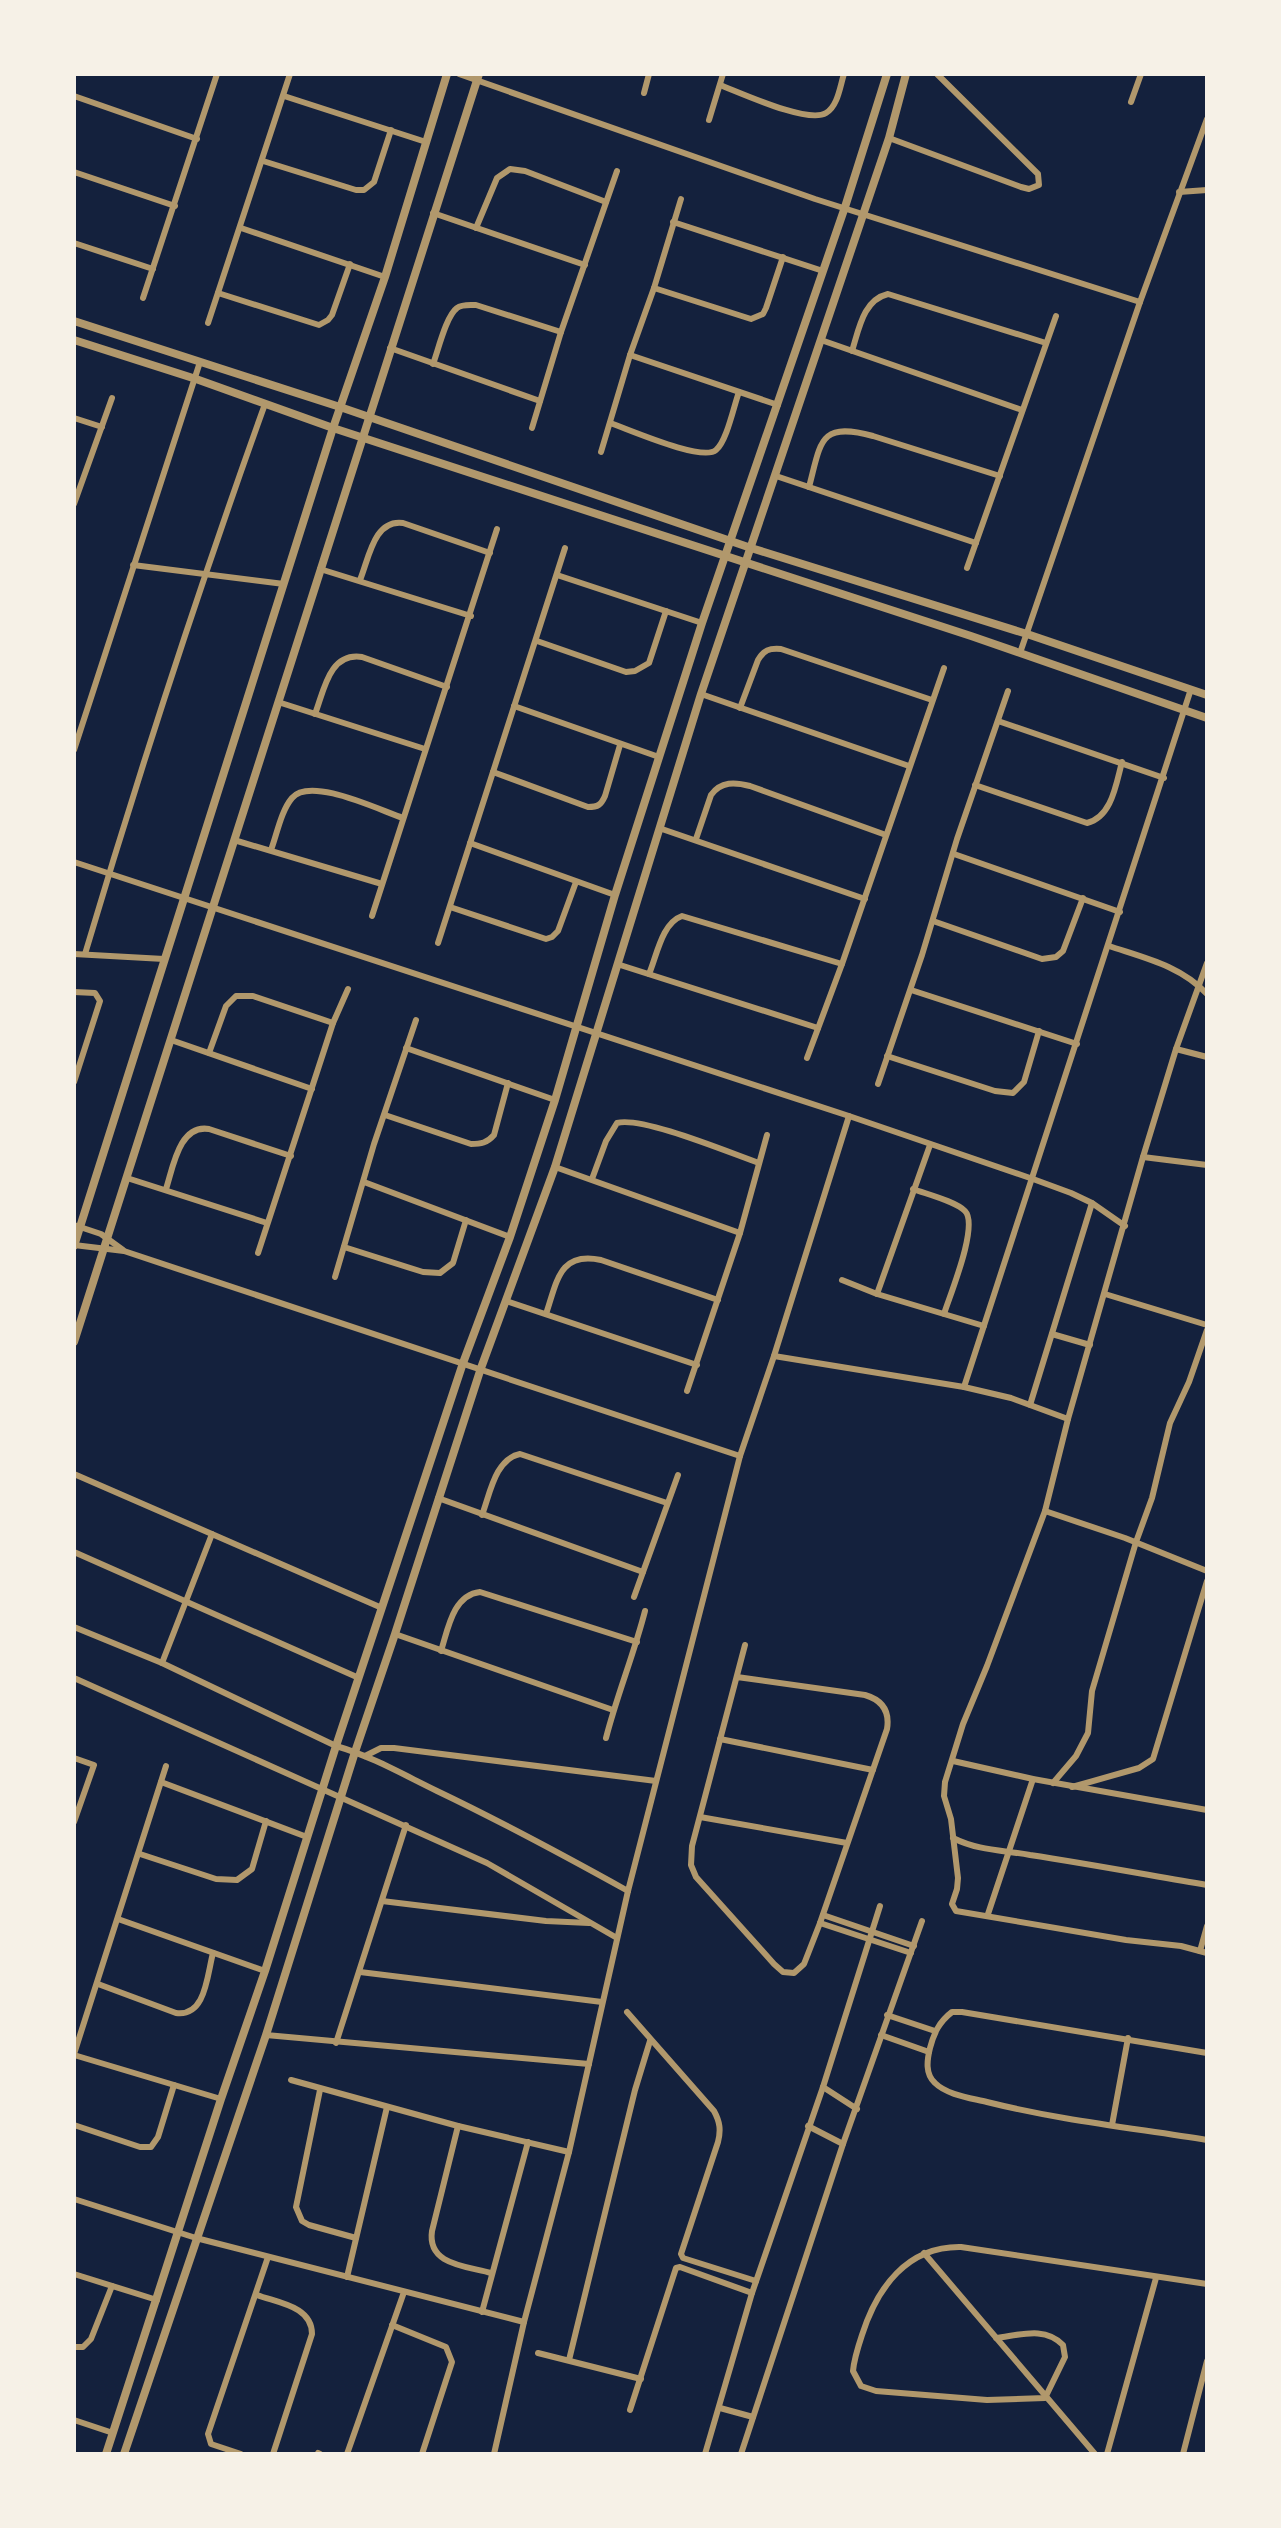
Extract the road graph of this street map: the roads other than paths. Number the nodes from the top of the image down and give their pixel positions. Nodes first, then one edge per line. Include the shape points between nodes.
1 (217, 74) edge
2 (290, 74) edge
3 (447, 74) edge
4 (459, 74) edge
5 (649, 74) edge
6 (723, 74) edge
7 (844, 74) edge
8 (887, 74) edge
9 (906, 74) edge
10 (937, 74) edge
11 (1141, 74) edge
12 (478, 77) edge
13 (720, 85) junction
14 (644, 93) dead end
15 (74, 96) edge
16 (284, 96) junction
17 (1131, 102) dead end
18 (1207, 119) edge
19 (709, 120) dead end
20 (391, 130) junction
21 (1204, 135) edge
22 (889, 138) junction
23 (197, 139) junction
24 (426, 142) junction
25 (263, 161) junction
26 (617, 171) dead end
27 (74, 172) edge
28 (1207, 190) edge
29 (1179, 192) junction
30 (681, 199) dead end
31 (606, 202) junction
32 (175, 206) junction
33 (845, 207) junction
34 (863, 212) junction
35 (433, 213) junction
36 (673, 222) junction
37 (241, 228) junction
38 (476, 228) junction
39 (74, 243) edge
40 (783, 257) junction
41 (350, 264) junction
42 (585, 265) junction
43 (153, 269) junction
44 (823, 271) junction
45 (385, 277) junction
46 (654, 288) junction
47 (218, 293) junction
48 (143, 298) dead end
49 (1140, 302) junction
50 (1056, 316) dead end
51 (74, 321) edge
52 (208, 323) dead end
53 (561, 332) junction
54 (74, 340) edge
55 (821, 340) junction
56 (1046, 343) junction
57 (390, 348) junction
58 (852, 351) junction
59 (630, 355) junction
60 (200, 362) junction
61 (433, 364) junction
62 (196, 379) junction
63 (739, 392) junction
64 (112, 398) dead end
65 (540, 401) junction
66 (265, 404) junction
67 (778, 405) junction
68 (340, 407) junction
69 (1022, 410) junction
70 (74, 418) edge
71 (368, 418) junction
72 (610, 423) junction
73 (102, 427) junction
74 (333, 428) junction
75 (532, 428) dead end
76 (361, 437) junction
77 (601, 452) dead end
78 (776, 476) junction
79 (1000, 476) junction
80 (809, 487) junction
81 (76, 494) edge
82 (74, 504) edge
83 (497, 529) dead end
84 (732, 541) junction
85 (976, 543) junction
86 (565, 548) dead end
87 (751, 548) junction
88 (490, 553) junction
89 (726, 557) junction
90 (746, 563) junction
91 (133, 565) junction
92 (967, 568) dead end
93 (320, 569) junction
94 (206, 574) junction
95 (557, 575) junction
96 (360, 580) junction
97 (284, 584) junction
98 (666, 611) junction
99 (471, 616) junction
100 (702, 623) junction
101 (1027, 634) junction
102 (537, 641) junction
103 (1020, 653) junction
104 (944, 668) dead end
105 (447, 687) junction
106 (1191, 689) junction
107 (1008, 691) dead end
108 (701, 694) junction
109 (1207, 695) edge
110 (932, 700) junction
111 (278, 702) junction
112 (514, 706) junction
113 (740, 708) junction
114 (74, 710) edge
115 (1186, 710) junction
116 (85, 714) junction
117 (315, 714) junction
118 (1207, 718) edge
119 (998, 721) junction
120 (620, 745) junction
121 (425, 749) junction
122 (74, 750) edge
123 (659, 757) junction
124 (1122, 762) junction
125 (909, 766) junction
126 (493, 772) junction
127 (1164, 778) junction
128 (975, 785) junction
129 (403, 818) junction
130 (659, 828) junction
131 (886, 835) junction
132 (696, 839) junction
133 (234, 840) junction
134 (470, 843) junction
135 (271, 850) junction
136 (954, 854) junction
137 (74, 862) edge
138 (108, 874) junction
139 (576, 882) junction
140 (382, 884) junction
141 (615, 895) junction
142 (184, 898) junction
143 (1083, 898) junction
144 (865, 899) junction
145 (450, 907) junction
146 (213, 909) junction
147 (1120, 912) junction
148 (372, 916) dead end
149 (933, 921) junction
150 (438, 943) dead end
151 (1109, 946) junction
152 (74, 954) edge
153 (85, 954) junction
154 (164, 959) junction
155 (1207, 963) edge
156 (617, 964) junction
157 (842, 964) junction
158 (649, 974) junction
159 (1199, 985) junction
160 (348, 989) dead end
161 (911, 990) junction
162 (74, 992) edge
163 (1207, 994) edge
164 (416, 1020) dead end
165 (333, 1023) junction
166 (575, 1028) junction
167 (818, 1028) junction
168 (1039, 1031) junction
169 (596, 1034) junction
170 (171, 1040) junction
171 (1077, 1044) junction
172 (406, 1048) junction
173 (1176, 1049) junction
174 (209, 1053) junction
175 (887, 1056) junction
176 (1207, 1057) edge
177 (807, 1058) dead end
178 (76, 1071) edge
179 (74, 1082) edge
180 (508, 1083) junction
181 (878, 1084) dead end
182 (312, 1089) junction
183 (555, 1100) junction
184 (385, 1115) junction
185 (849, 1116) junction
186 (767, 1135) dead end
187 (930, 1145) junction
188 (291, 1156) junction
189 (1143, 1157) junction
190 (759, 1163) junction
191 (1207, 1165) edge
192 (555, 1167) junction
193 (127, 1178) junction
194 (592, 1179) junction
195 (1033, 1179) junction
196 (364, 1182) junction
197 (166, 1189) junction
198 (913, 1189) junction
199 (1092, 1203) junction
200 (466, 1220) junction
201 (267, 1223) junction
202 (77, 1226) edge
203 (1125, 1226) junction
204 (740, 1233) junction
205 (510, 1237) junction
206 (108, 1239) junction
207 (74, 1245) edge
208 (344, 1247) junction
209 (104, 1250) junction
210 (124, 1251) junction
211 (258, 1253) dead end
212 (335, 1277) dead end
213 (842, 1280) dead end
214 (877, 1294) junction
215 (1105, 1294) junction
216 (718, 1300) junction
217 (506, 1301) junction
218 (546, 1314) junction
219 (944, 1314) junction
220 (984, 1326) junction
221 (1207, 1328) edge
222 (1052, 1334) junction
223 (74, 1342) edge
224 (1090, 1345) junction
225 (774, 1356) junction
226 (463, 1363) junction
227 (697, 1365) junction
228 (481, 1368) junction
229 (964, 1387) junction
230 (687, 1391) dead end
231 (1030, 1405) junction
232 (1068, 1419) junction
233 (740, 1456) junction
234 (74, 1474) edge
235 (678, 1475) dead end
236 (438, 1498) junction
237 (667, 1503) junction
238 (1045, 1511) junction
239 (482, 1515) junction
240 (212, 1534) junction
241 (1136, 1542) junction
242 (74, 1552) edge
243 (1207, 1571) edge
244 (643, 1572) junction
245 (1207, 1581) edge
246 (634, 1597) dead end
247 (188, 1601) junction
248 (382, 1608) junction
249 (645, 1611) dead end
250 (74, 1627) edge
251 (395, 1634) junction
252 (637, 1642) junction
253 (745, 1645) dead end
254 (441, 1651) junction
255 (162, 1663) junction
256 (737, 1677) junction
257 (74, 1678) edge
258 (359, 1678) junction
259 (613, 1710) junction
260 (606, 1738) dead end
261 (720, 1739) junction
262 (336, 1746) junction
263 (355, 1752) junction
264 (365, 1756) junction
265 (74, 1758) edge
266 (953, 1761) junction
267 (166, 1766) dead end
268 (873, 1770) junction
269 (1033, 1779) junction
270 (656, 1781) junction
271 (161, 1782) junction
272 (1053, 1783) junction
273 (1072, 1787) junction
274 (323, 1788) junction
275 (341, 1797) junction
276 (1207, 1810) edge
277 (700, 1817) junction
278 (266, 1821) junction
279 (74, 1822) edge
280 (406, 1825) junction
281 (307, 1837) junction
282 (953, 1838) junction
283 (847, 1843) junction
284 (1007, 1852) junction
285 (140, 1854) junction
286 (1207, 1885) edge
287 (628, 1891) junction
288 (382, 1901) junction
289 (880, 1906) dead end
290 (988, 1914) junction
291 (118, 1919) junction
292 (822, 1919) junction
293 (922, 1921) dead end
294 (590, 1923) junction
295 (1207, 1926) edge
296 (871, 1931) junction
297 (617, 1938) junction
298 (868, 1939) junction
299 (912, 1950) junction
300 (1204, 1952) edge
301 (213, 1953) junction
302 (265, 1971) junction
303 (360, 1972) junction
304 (98, 1984) junction
305 (602, 2002) junction
306 (627, 2012) dead end
307 (887, 2015) junction
308 (935, 2031) junction
309 (266, 2035) junction
310 (881, 2035) junction
311 (1128, 2038) junction
312 (650, 2041) junction
313 (336, 2043) junction
314 (929, 2052) junction
315 (1207, 2053) edge
316 (74, 2054) edge
317 (589, 2064) junction
318 (291, 2080) dead end
319 (174, 2085) junction
320 (823, 2087) junction
321 (320, 2090) junction
322 (221, 2099) junction
323 (387, 2107) junction
324 (857, 2109) junction
325 (74, 2125) edge
326 (1112, 2125) junction
327 (458, 2126) junction
328 (808, 2126) junction
329 (1207, 2140) edge
330 (528, 2142) junction
331 (843, 2144) junction
332 (569, 2152) junction
333 (74, 2199) edge
334 (179, 2233) junction
335 (196, 2238) junction
336 (356, 2238) junction
337 (924, 2253) junction
338 (268, 2257) junction
339 (491, 2273) junction
340 (74, 2274) edge
341 (347, 2277) junction
342 (1156, 2278) junction
343 (756, 2281) junction
344 (1207, 2284) edge
345 (112, 2286) junction
346 (404, 2292) junction
347 (752, 2293) junction
348 (257, 2295) junction
349 (157, 2300) junction
350 (482, 2312) junction
351 (524, 2322) junction
352 (392, 2325) junction
353 (996, 2338) junction
354 (74, 2347) edge
355 (538, 2353) dead end
356 (569, 2360) junction
357 (1207, 2361) edge
358 (641, 2379) junction
359 (1045, 2398) junction
360 (720, 2408) junction
361 (630, 2410) dead end
362 (753, 2417) junction
363 (74, 2420) edge
364 (113, 2433) junction
365 (106, 2454) edge
366 (124, 2454) edge
367 (241, 2454) edge
368 (273, 2454) edge
369 (347, 2454) edge
370 (422, 2454) edge
371 (494, 2454) edge
372 (705, 2454) edge
373 (741, 2454) edge
374 (1095, 2454) edge
375 (1107, 2454) edge
376 (1183, 2454) edge

1 - 23 street
2 - 16 street
3 - 24 street
4 - 12 street
5 - 14 street
6 - 13 street
7 - 13 street via 833,106 819,116 802,115
8 - 33 street
9 - 22 street
10 - 22 street via 1038,174 1039,185 1021,187
11 - 17 street
12 - 33 street
12 - 35 street
13 - 19 street
15 - 23 street
16 - 20 street
16 - 25 street
18 - 21 street
20 - 24 street
20 - 25 street via 374,182 364,190
21 - 29 street
22 - 34 street
23 - 32 street
24 - 45 street
25 - 37 street
26 - 31 street
27 - 32 street
28 - 29 street
29 - 49 street
30 - 36 street
31 - 38 street via 510,169 497,178
31 - 42 street
32 - 43 street
33 - 34 street
33 - 44 street
34 - 49 street
34 - 55 street
35 - 38 street
35 - 57 street
36 - 40 street
36 - 46 street
37 - 41 street
37 - 47 street
38 - 42 street
39 - 43 street
40 - 44 street
40 - 46 street via 763,314 751,319
41 - 45 street
41 - 47 street via 332,315 319,325
42 - 53 street
43 - 48 street
44 - 67 street
45 - 68 street
46 - 59 street
47 - 52 street
49 - 101 street
50 - 56 street
51 - 60 street
53 - 61 street via 466,305 451,316
53 - 65 street
54 - 62 street
55 - 58 street
55 - 78 street
56 - 58 street via 888,294 870,303
56 - 69 street
57 - 61 street
57 - 71 street
58 - 69 street
59 - 63 street
59 - 72 street
60 - 62 street
60 - 68 street
61 - 65 street
62 - 66 street
62 - 91 street
63 - 67 street
63 - 72 street via 722,442 710,453
64 - 73 street
65 - 75 street
66 - 74 street
66 - 94 street
67 - 84 street
68 - 71 street
68 - 74 street
69 - 79 street
70 - 73 street
71 - 76 street
71 - 84 street
72 - 77 street
73 - 81 street
74 - 76 street
74 - 97 street
76 - 89 street
76 - 93 street
78 - 80 street
78 - 87 street
79 - 80 street via 839,429 823,441
79 - 85 street
80 - 85 street
81 - 82 street
83 - 88 street
84 - 87 street
84 - 89 street
85 - 92 street
86 - 95 street
87 - 90 street
87 - 101 street
88 - 96 street via 392,521 378,533
88 - 99 street
89 - 90 street
89 - 100 street
90 - 103 street
90 - 108 street
91 - 94 street
91 - 116 street
93 - 96 street
93 - 111 street
94 - 97 street
94 - 138 street
95 - 98 street
95 - 102 street
96 - 99 street
97 - 142 street
98 - 100 street
98 - 102 street via 649,663 635,671 618,670
99 - 105 street
100 - 123 street
101 - 103 street
101 - 106 street
102 - 112 street
103 - 115 street
104 - 110 street
105 - 117 street via 347,656 332,670
105 - 121 street
106 - 109 street
106 - 115 street
107 - 119 street
108 - 113 street
108 - 130 street
110 - 113 street via 773,648 758,660
110 - 125 street
111 - 117 street
111 - 133 street
112 - 120 street
112 - 126 street
113 - 125 street
114 - 116 street
115 - 118 street
115 - 127 street
116 - 122 street
117 - 121 street
119 - 124 street
119 - 128 street
120 - 123 street
120 - 126 street via 605,796 595,807
121 - 129 street
123 - 141 street
124 - 127 street
124 - 128 street via 1108,808 1087,823
125 - 131 street
126 - 134 street
127 - 147 street
128 - 136 street
129 - 135 street via 324,791 299,791 287,805
129 - 140 street
130 - 132 street
130 - 156 street
131 - 132 street via 750,786 728,783 711,795
131 - 144 street
132 - 144 street
133 - 135 street
133 - 146 street
134 - 139 street
134 - 145 street
135 - 140 street
136 - 143 street
136 - 149 street
137 - 138 street
138 - 142 street
138 - 153 street
139 - 141 street
139 - 145 street via 558,931 546,939
140 - 148 street
141 - 166 street
142 - 146 street
142 - 154 street
143 - 147 street
143 - 149 street via 1063,951 1050,958
144 - 157 street
145 - 150 street
146 - 166 street
146 - 170 street
147 - 151 street
149 - 161 street
151 - 159 street via 1171,968
151 - 171 street
152 - 153 street
153 - 154 street
154 - 202 street
155 - 159 street
156 - 158 street
156 - 169 street
157 - 158 street via 682,916 668,926
157 - 167 street
158 - 167 street
159 - 163 street
159 - 173 street
160 - 165 street
161 - 168 street
161 - 175 street
162 - 178 street via 95,993 100,1001
164 - 172 street
165 - 174 street via 253,996 236,996 226,1006
165 - 182 street
166 - 169 street
166 - 183 street
167 - 177 street
168 - 171 street
168 - 175 street via 1024,1082 1013,1093
169 - 185 street
169 - 192 street
170 - 174 street
170 - 193 street
171 - 195 street
172 - 180 street
172 - 184 street
173 - 176 street
173 - 189 street
174 - 182 street
175 - 181 street
178 - 179 street
180 - 183 street
180 - 184 street via 494,1135 480,1144
182 - 188 street
183 - 205 street
184 - 196 street
185 - 187 street
185 - 225 street
186 - 190 street
187 - 195 street
187 - 198 street
188 - 197 street via 195,1129 181,1145
188 - 201 street
189 - 191 street
189 - 203 street
190 - 194 street via 623,1121 606,1141
190 - 204 street
192 - 194 street
192 - 217 street
193 - 197 street
193 - 206 street
194 - 204 street
195 - 199 street
195 - 220 street
196 - 200 street
196 - 208 street
197 - 201 street
198 - 214 street
198 - 219 street via 958,1207 970,1220
199 - 203 street
199 - 222 street
200 - 205 street
200 - 208 street via 453,1263 440,1273
201 - 211 street
202 - 206 street
202 - 207 street
203 - 215 street
204 - 216 street
205 - 226 street
206 - 209 street
206 - 210 street
207 - 209 street
208 - 212 street
209 - 210 street
209 - 223 street
210 - 226 street
213 - 214 street
214 - 219 street
215 - 221 street
215 - 224 street
216 - 218 street via 584,1257 560,1273
216 - 227 street
217 - 218 street
217 - 228 street
218 - 227 street
219 - 220 street
220 - 229 street
221 - 241 street via 1170,1423
222 - 224 street
222 - 231 street
224 - 232 street
225 - 229 street
225 - 233 street
226 - 228 street
226 - 248 street
227 - 230 street
228 - 233 street
228 - 236 street
229 - 231 street
231 - 232 street
232 - 238 street
233 - 270 street
234 - 240 street
235 - 237 street
236 - 239 street
236 - 251 street
237 - 239 street via 520,1454 501,1466
237 - 244 street
238 - 241 street
238 - 266 street
239 - 244 street
240 - 247 street
240 - 248 street
241 - 243 street
241 - 272 street via 1092,1691 1088,1733
242 - 247 street
244 - 246 street
245 - 273 street via 1157,1752 1148,1764
247 - 255 street
247 - 258 street
248 - 258 street
249 - 252 street
250 - 255 street
251 - 254 street
251 - 263 street
252 - 254 street via 480,1592 459,1603
252 - 259 street
253 - 256 street
254 - 259 street
255 - 262 street
256 - 261 street
256 - 268 street via 879,1700 888,1721
257 - 274 street
258 - 262 street
259 - 260 street
261 - 268 street
261 - 277 street
262 - 263 street
262 - 274 street
263 - 264 street
263 - 275 street
264 - 270 street via 394,1748
264 - 287 street
265 - 279 street via 94,1765
266 - 269 street
266 - 282 street via 944,1792
267 - 271 street
268 - 283 street
269 - 272 street
269 - 284 street
270 - 287 street
271 - 278 street
271 - 285 street
272 - 273 street
273 - 276 street
274 - 275 street
274 - 281 street
275 - 280 street
275 - 309 street
277 - 283 street
277 - 292 street via 691,1858 696,1877 783,1972 800,1969
278 - 281 street
278 - 285 street via 252,1869 237,1880 216,1879
280 - 288 street
280 - 294 street via 487,1863
281 - 302 street
282 - 284 street
282 - 290 street via 954,1909
283 - 292 street
284 - 286 street
284 - 290 street
285 - 291 street
287 - 297 street
288 - 294 street
288 - 303 street
289 - 296 street
290 - 300 street
291 - 301 street
291 - 304 street
292 - 296 street
292 - 298 street
293 - 299 street
294 - 297 street
295 - 300 street
296 - 298 street
296 - 299 street
297 - 305 street
298 - 299 street
298 - 320 street
299 - 307 street
301 - 302 street
301 - 304 street via 200,2000 187,2013
302 - 322 street
303 - 305 street
303 - 313 street
304 - 316 street
305 - 317 street
306 - 312 street
307 - 308 street
307 - 310 street
308 - 311 street via 952,2012 962,2012
308 - 314 street
309 - 313 street
309 - 335 street
310 - 314 street
310 - 324 street
311 - 315 street
311 - 326 street
312 - 343 street via 714,2111 720,2131 681,2254
312 - 356 street
313 - 317 street
314 - 326 street via 931,2078 947,2091 1032,2113
316 - 319 street
317 - 332 street
318 - 321 street
319 - 322 street
319 - 325 street via 151,2147
320 - 324 street
320 - 328 street
321 - 323 street
321 - 336 street via 296,2207 309,2225
322 - 334 street
323 - 327 street
323 - 336 street
324 - 331 street
326 - 329 street
327 - 330 street
327 - 339 street via 431,2246 441,2259
328 - 331 street
328 - 343 street
330 - 332 street
330 - 339 street
331 - 362 street
332 - 351 street
333 - 334 street
334 - 335 street
334 - 349 street
335 - 338 street
335 - 366 street
336 - 341 street
337 - 342 street via 961,2247
337 - 353 street
337 - 359 street via 887,2282 870,2311 853,2363 861,2386 987,2400
338 - 341 street
338 - 348 street
339 - 350 street
340 - 345 street
341 - 346 street
342 - 344 street
342 - 375 street
343 - 347 street
345 - 349 street
345 - 354 street via 91,2339
346 - 350 street
346 - 352 street
347 - 358 street via 676,2268
347 - 360 street
348 - 367 street via 208,2434 211,2444
348 - 368 street via 302,2312 312,2325
349 - 364 street
350 - 351 street
351 - 371 street
352 - 369 street
352 - 370 street via 446,2347 451,2356
353 - 359 street
353 - 359 street via 1044,2333 1063,2345 1065,2357
355 - 356 street
356 - 358 street
357 - 376 street
358 - 361 street
359 - 374 street
360 - 362 street
360 - 372 street
362 - 373 street
363 - 364 street
364 - 365 street

